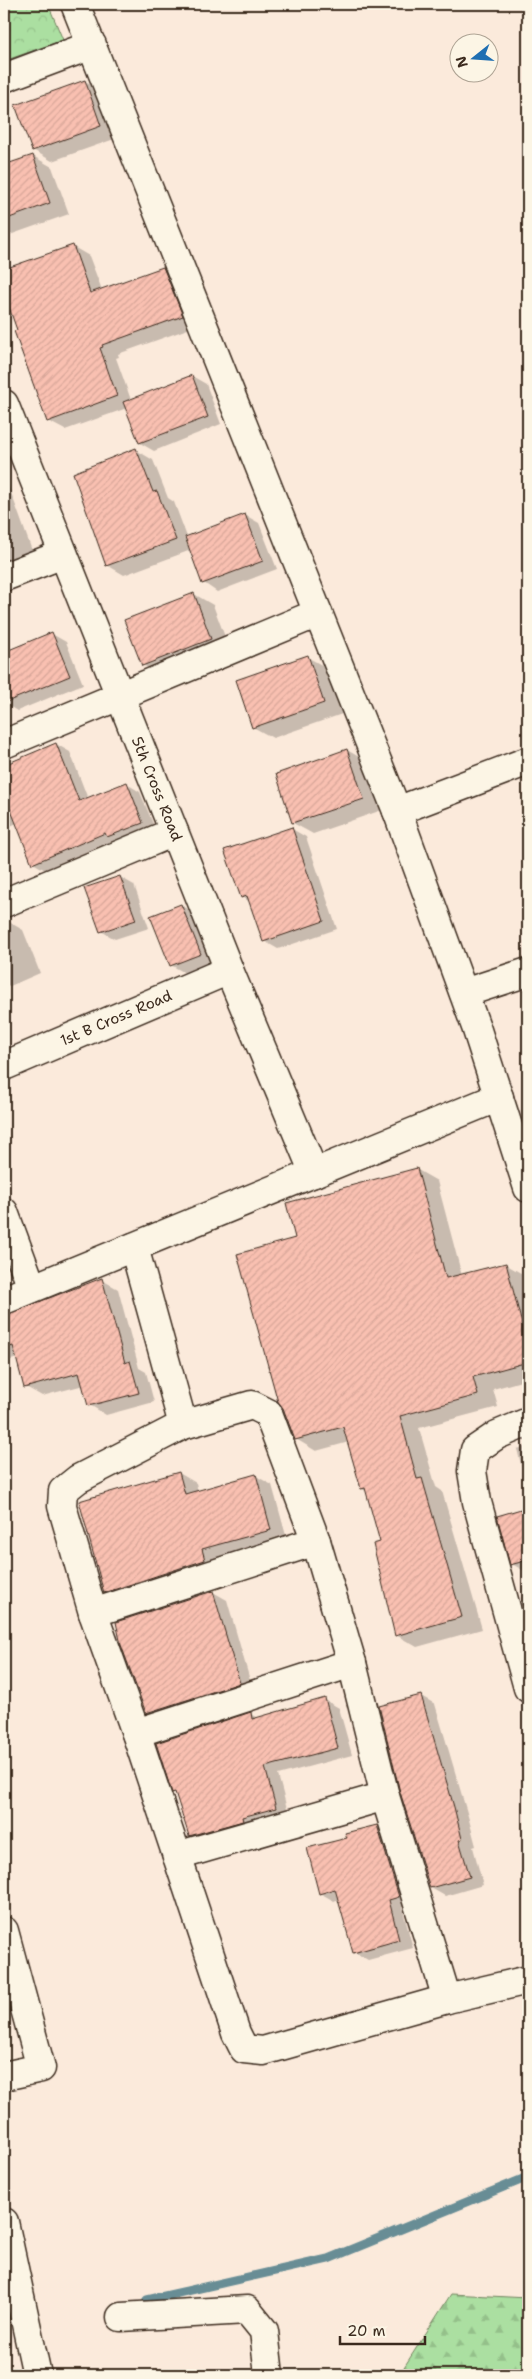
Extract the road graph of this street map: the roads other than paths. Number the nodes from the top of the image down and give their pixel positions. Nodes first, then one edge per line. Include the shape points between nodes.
1 (75, 4) edge
2 (92, 45) junction
3 (4, 78) edge
4 (6, 418) edge
5 (63, 554) junction
6 (4, 577) edge
7 (318, 613) junction
8 (119, 694) junction
9 (4, 744) edge
10 (528, 761) edge
11 (398, 811) junction
12 (174, 832) junction
13 (4, 903) edge
14 (229, 970) junction
15 (528, 972) edge
16 (464, 993) junction
17 (4, 1066) edge
18 (499, 1097) junction
19 (522, 1149) edge
20 (314, 1173) junction
21 (528, 1188) edge
22 (4, 1212) edge
23 (134, 1246) junction
24 (32, 1288) junction
25 (4, 1300) edge
26 (528, 1422) edge
27 (183, 1425) junction
28 (316, 1541) junction
29 (94, 1613) junction
30 (352, 1663) junction
31 (528, 1688) edge
32 (136, 1732) junction
33 (385, 1796) junction
34 (178, 1856) junction
35 (4, 1931) edge
36 (528, 1980) edge
37 (447, 1999) junction
38 (4, 2076) edge
39 (4, 2222) edge
40 (121, 2317) dead end
41 (36, 2375) edge
42 (269, 2375) edge

1 - 2 street
2 - 3 street
2 - 7 street
4 - 5 street, 5th Cross Road
5 - 6 street
5 - 8 street, 5th Cross Road
7 - 8 street
7 - 11 street
8 - 9 street
8 - 12 street, 5th Cross Road
10 - 11 street
11 - 16 street
12 - 13 street
12 - 14 street, 5th Cross Road
14 - 17 street, 1st B Cross Road
14 - 20 street, 5th Cross Road
15 - 16 street
16 - 18 street
18 - 19 street
18 - 20 street
19 - 21 street
20 - 23 street
22 - 24 street
23 - 24 street
23 - 27 street
24 - 25 street
26 - 31 street via 497,1435 475,1450 472,1470 476,1502
27 - 28 street via 252,1405 268,1413
27 - 29 street via 78,1479 63,1491 62,1506
28 - 29 street
28 - 30 street
29 - 32 street
30 - 32 street
30 - 33 street
32 - 34 street
33 - 34 street
33 - 37 street
34 - 37 street via 244,2049 263,2051
35 - 38 street via 41,2068
36 - 37 street
39 - 41 street
40 - 42 street via 247,2310 264,2331

